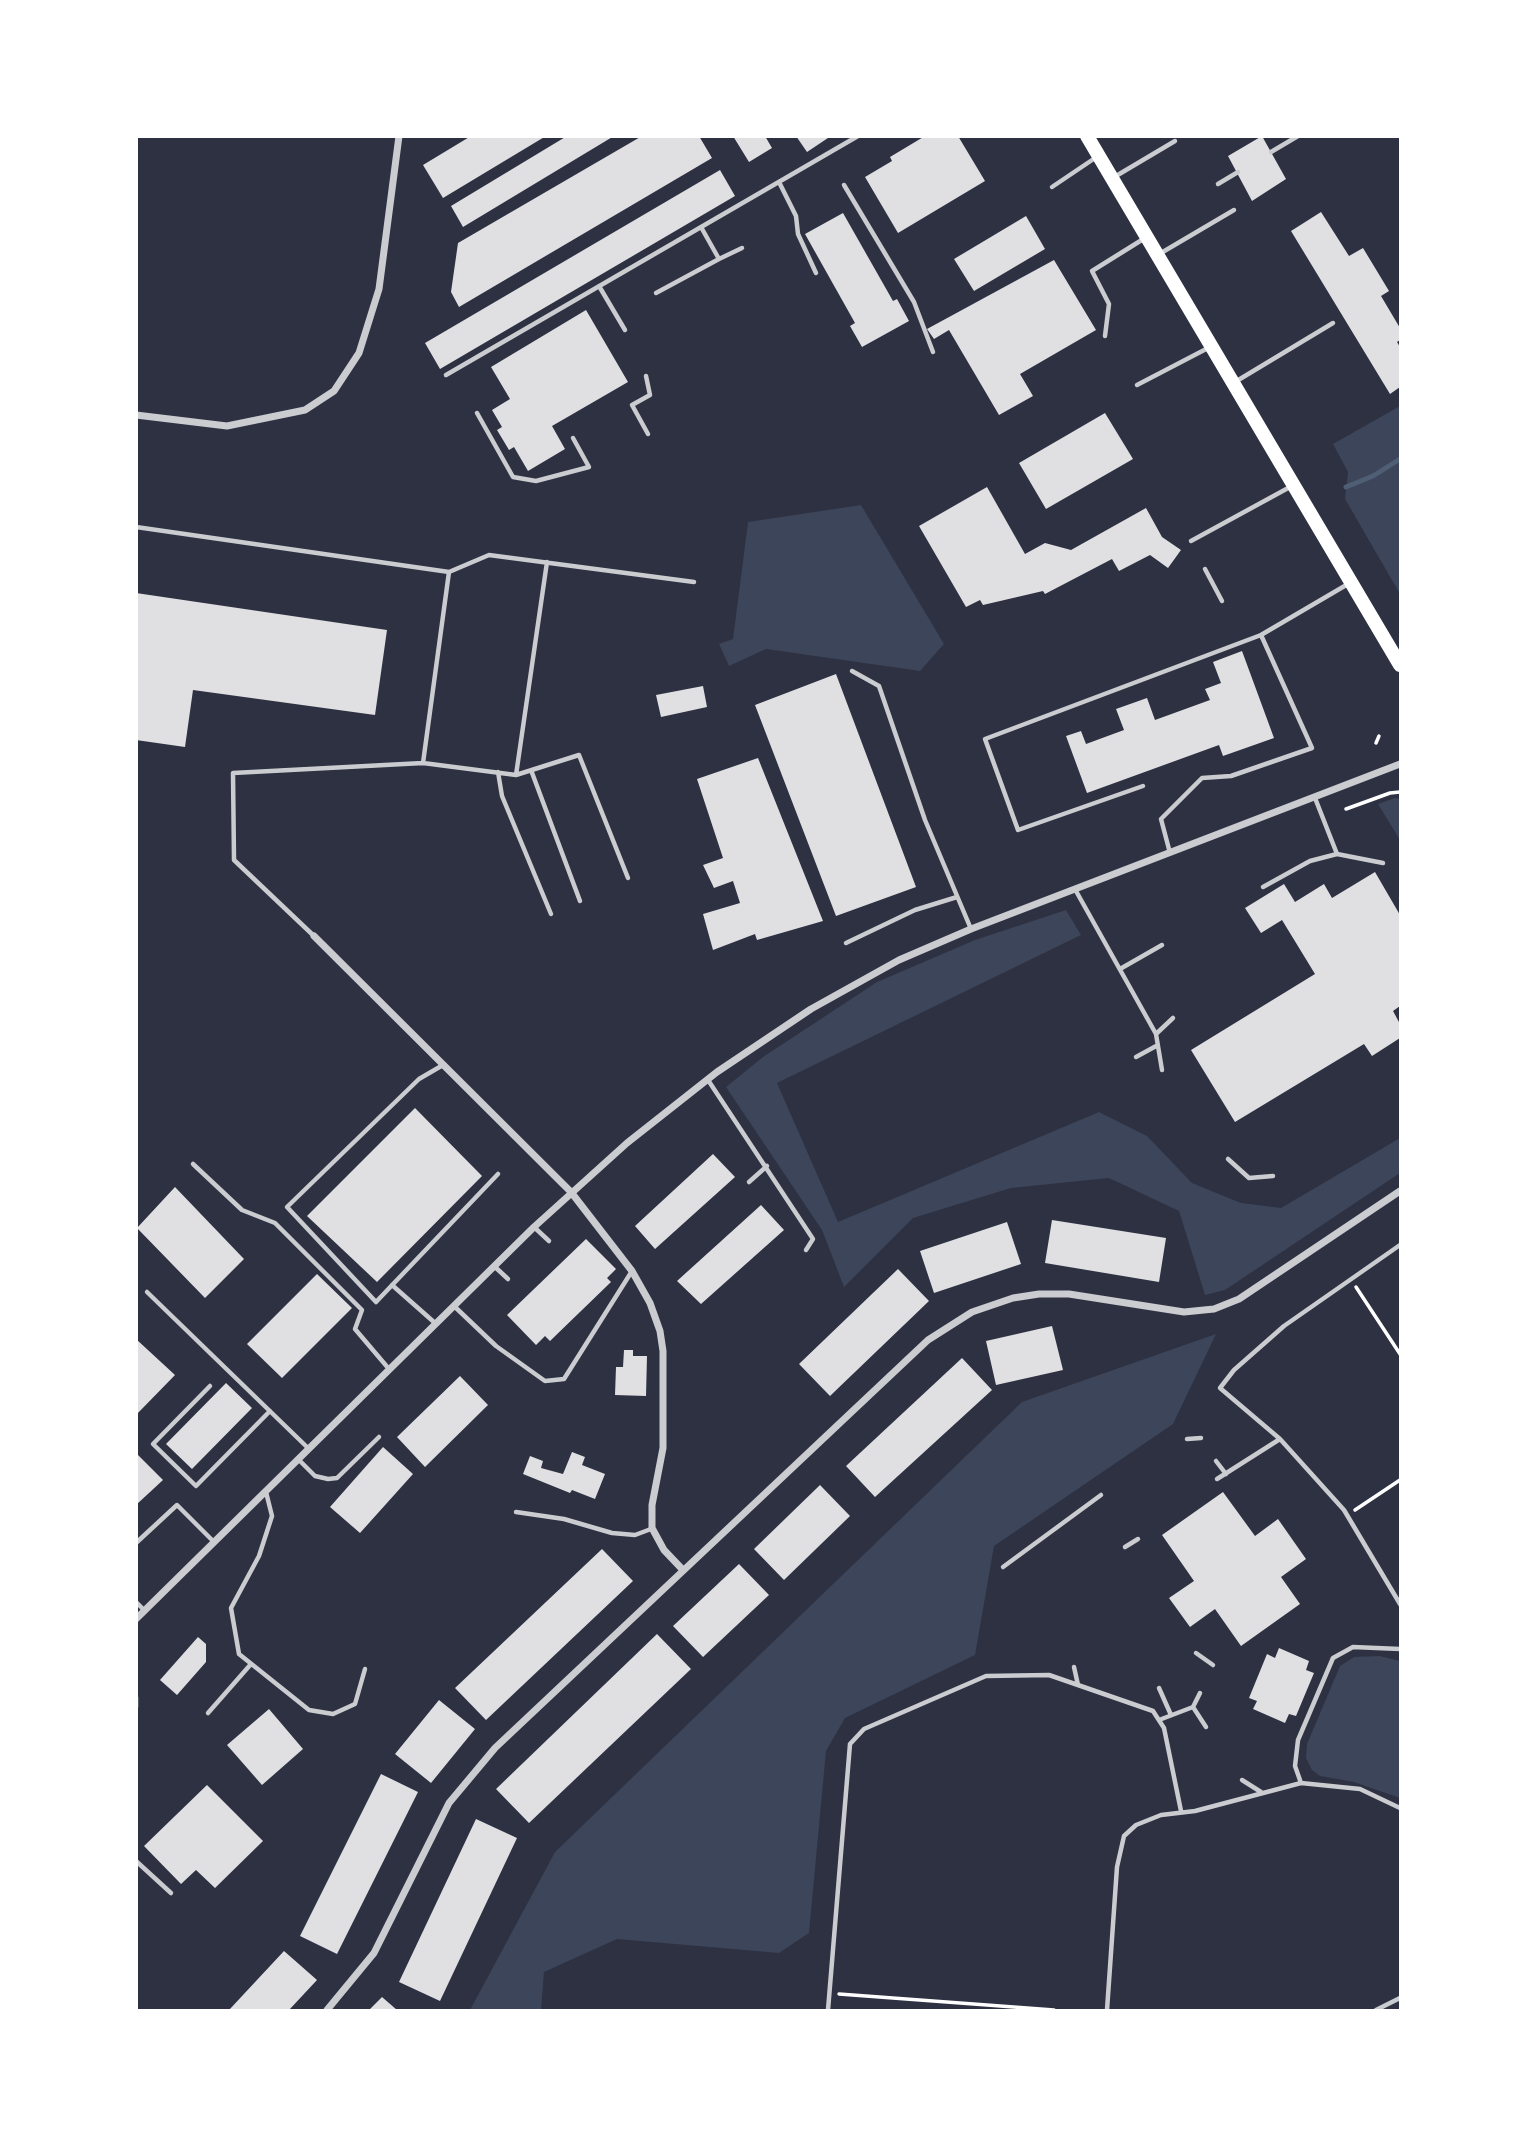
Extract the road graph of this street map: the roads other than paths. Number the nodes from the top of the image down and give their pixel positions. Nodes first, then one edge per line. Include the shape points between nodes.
1 (399, 136) edge
2 (858, 136) edge
3 (1087, 136) edge
4 (1298, 136) edge
5 (1175, 141) dead end
6 (1271, 152) dead end
7 (1098, 156) junction
8 (1238, 172) dead end
9 (1111, 178) junction
10 (779, 182) junction
11 (1218, 184) dead end
12 (844, 185) dead end
13 (1052, 187) dead end
14 (1234, 210) dead end
15 (701, 227) junction
16 (1146, 237) junction
17 (742, 248) dead end
18 (1157, 255) junction
19 (719, 259) junction
20 (816, 273) dead end
21 (599, 286) junction
22 (656, 293) dead end
23 (1333, 323) dead end
24 (625, 330) dead end
25 (1105, 336) dead end
26 (1211, 346) junction
27 (933, 352) dead end
28 (446, 375) dead end
29 (646, 376) dead end
30 (1233, 383) junction
31 (1137, 385) dead end
32 (477, 413) dead end
33 (136, 415) edge
34 (648, 434) dead end
35 (573, 438) dead end
36 (1294, 485) junction
37 (136, 527) edge
38 (1191, 541) dead end
39 (548, 562) junction
40 (1205, 569) dead end
41 (449, 572) junction
42 (694, 582) dead end
43 (1352, 582) junction
44 (1222, 601) dead end
45 (1261, 635) junction
46 (1400, 664) edge
47 (852, 671) dead end
48 (423, 763) junction
49 (1401, 764) edge
50 (531, 770) junction
51 (498, 772) junction
52 (516, 775) junction
53 (1143, 786) dead end
54 (1315, 798) junction
55 (1170, 854) junction
56 (1337, 854) junction
57 (1382, 863) dead end
58 (628, 878) dead end
59 (1263, 887) dead end
60 (1076, 891) junction
61 (957, 897) junction
62 (580, 901) dead end
63 (551, 914) dead end
64 (971, 929) junction
65 (314, 936) joint
66 (846, 943) dead end
67 (1162, 945) dead end
68 (1120, 969) junction
69 (1173, 1018) dead end
70 (1156, 1034) junction
71 (1158, 1045) junction
72 (1136, 1057) dead end
73 (443, 1065) junction
74 (1163, 1070) dead end
75 (707, 1080) junction
76 (1228, 1158) dead end
77 (193, 1164) dead end
78 (767, 1166) junction
79 (498, 1174) dead end
80 (1273, 1176) dead end
81 (749, 1182) dead end
82 (1401, 1191) edge
83 (571, 1192) junction
84 (534, 1227) junction
85 (549, 1241) dead end
86 (1401, 1245) edge
87 (806, 1250) dead end
88 (494, 1266) junction
89 (632, 1271) junction
90 (508, 1279) dead end
91 (392, 1285) junction
92 (147, 1292) dead end
93 (454, 1306) junction
94 (436, 1324) junction
95 (390, 1369) junction
96 (211, 1386) dead end
97 (270, 1410) junction
98 (379, 1437) dead end
99 (1201, 1438) dead end
100 (1188, 1439) dead end
101 (1280, 1439) junction
102 (310, 1450) junction
103 (299, 1461) junction
104 (1216, 1461) dead end
105 (1226, 1474) junction
106 (1217, 1479) dead end
107 (267, 1492) junction
108 (1101, 1495) dead end
109 (516, 1512) dead end
110 (652, 1528) junction
111 (1138, 1539) dead end
112 (215, 1542) junction
113 (136, 1543) edge
114 (1125, 1548) dead end
115 (1003, 1567) dead end
116 (683, 1570) junction
117 (136, 1602) edge
118 (1401, 1604) edge
119 (145, 1611) junction
120 (136, 1619) edge
121 (1401, 1649) edge
122 (1196, 1653) dead end
123 (251, 1664) junction
124 (1213, 1665) dead end
125 (1074, 1667) dead end
126 (365, 1670) dead end
127 (1078, 1685) junction
128 (1159, 1688) dead end
129 (1199, 1693) dead end
130 (136, 1697) edge
131 (136, 1707) edge
132 (1192, 1707) junction
133 (208, 1713) dead end
134 (1171, 1715) junction
135 (1158, 1720) junction
136 (1206, 1727) dead end
137 (1242, 1780) dead end
138 (1301, 1783) junction
139 (1261, 1792) junction
140 (1401, 1808) edge
141 (1181, 1811) junction
142 (136, 1861) edge
143 (171, 1893) dead end
144 (1401, 1998) edge
145 (327, 2011) edge
146 (828, 2011) edge
147 (1107, 2011) edge
148 (1376, 2011) edge

1 - 33 street via 379,289 359,354 334,391 305,410 226,426
2 - 10 lane
3 - 7 main road
4 - 6 lane
5 - 9 lane
7 - 9 main road
7 - 13 lane
8 - 11 lane
9 - 16 main road
10 - 15 lane
10 - 20 lane
12 - 27 lane via 914,302
14 - 18 lane
15 - 19 lane
15 - 21 lane
16 - 18 main road
16 - 25 lane via 1092,271 1110,304
17 - 19 lane
18 - 26 main road
19 - 22 lane
21 - 24 lane
21 - 28 lane
23 - 30 lane
26 - 30 main road
26 - 31 lane
29 - 34 lane via 650,395 632,405
30 - 36 main road
32 - 35 lane via 513,477 536,481 589,467
36 - 38 lane
36 - 43 main road
37 - 41 lane
39 - 41 lane via 489,555
39 - 42 lane
39 - 52 lane
40 - 44 lane
41 - 48 lane
43 - 45 lane
43 - 46 main road
45 - 53 lane via 985,739 1018,830
45 - 55 lane via 1312,748 1231,776 1202,778 1161,819
47 - 61 lane via 879,686
48 - 51 lane
48 - 65 lane via 233,773 234,860
49 - 54 street
50 - 52 lane
50 - 58 lane via 579,755
50 - 62 lane
51 - 52 lane
51 - 63 lane via 502,796
54 - 55 street
54 - 56 lane
55 - 60 street
56 - 57 lane
56 - 59 lane via 1310,861
60 - 64 street
60 - 68 lane
61 - 64 lane
61 - 66 lane via 915,910
64 - 75 street via 899,960 811,1009
65 - 73 street
67 - 68 lane
68 - 70 lane
69 - 70 lane
70 - 71 lane
71 - 72 lane
71 - 74 lane
73 - 83 street
73 - 91 lane via 419,1079 286,1207 376,1301
75 - 78 lane
75 - 83 street
76 - 80 lane via 1249,1178
77 - 95 lane via 242,1210 275,1223 362,1310 355,1329
78 - 81 lane
78 - 87 lane via 813,1239
79 - 91 lane
82 - 116 street via 1239,1299 1214,1309 1184,1312 1039,1294 1002,1301 961,1318 900,1365
83 - 84 street
83 - 89 street
84 - 85 lane
84 - 88 street
86 - 101 lane via 1284,1326 1220,1388
88 - 90 lane
88 - 93 street
89 - 93 lane via 564,1378 545,1381 496,1346
89 - 110 street via 650,1303 663,1351 663,1448
91 - 94 lane
92 - 97 lane
93 - 94 street
94 - 95 street
95 - 102 street
96 - 97 lane via 153,1444 196,1486
97 - 102 lane
98 - 103 lane via 337,1478 315,1476
99 - 100 lane
101 - 105 lane
101 - 118 lane via 1347,1515
102 - 103 street
103 - 107 street
104 - 105 lane
105 - 106 lane
107 - 112 street
107 - 123 lane via 272,1516 268,1530 231,1608 239,1654
108 - 115 lane
109 - 110 lane via 612,1533 635,1535
110 - 116 street
111 - 114 lane
112 - 113 lane via 177,1506
112 - 119 street
116 - 145 street via 476,1769 441,1816 374,1953
117 - 119 lane
119 - 120 street
121 - 138 lane via 1353,1647 1333,1658 1298,1740 1295,1766
122 - 124 lane
123 - 126 lane via 309,1710 332,1714 355,1704
123 - 133 lane
125 - 127 lane
127 - 135 lane via 1153,1711
127 - 146 lane via 1049,1675 986,1676 864,1729 850,1744
128 - 134 lane
129 - 132 lane
130 - 131 lane
132 - 134 lane
132 - 136 lane
134 - 135 lane
135 - 141 lane via 1174,1765
137 - 139 lane
138 - 139 lane
138 - 140 lane via 1360,1789
139 - 141 lane
141 - 147 lane via 1136,1825 1124,1836 1117,1867
142 - 143 lane
144 - 148 lane

